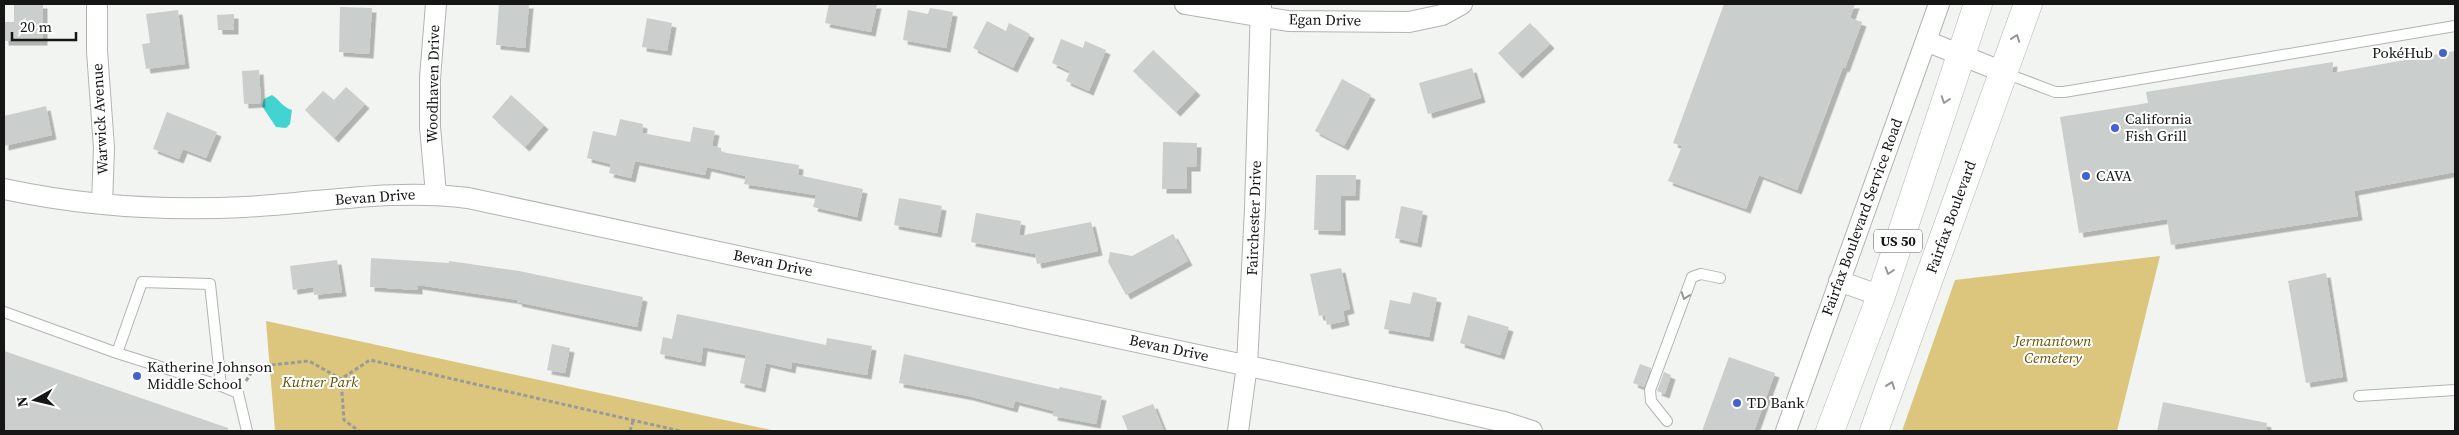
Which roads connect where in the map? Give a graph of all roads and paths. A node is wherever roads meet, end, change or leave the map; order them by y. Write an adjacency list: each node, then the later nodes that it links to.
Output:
1 (97, 4): 15 (street, Warwick Avenue)
2 (436, 4): 14 (street, Woodhaven Drive)
3 (1185, 4): 8 (street, Egan Drive)
4 (1462, 4): 8 (street, Egan Drive)
5 (1939, 4): 10 (street, Fairfax Boulevard Service Road)
6 (1978, 4): 11 (main road, US 50)
7 (2028, 4): 12 (main road, Fairfax Boulevard / US 50, one-way to 7)
8 (1261, 10): 21 (street, Fairchester Drive)
9 (2455, 26): 12 (lane)
10 (1926, 40): 11 (street); 17 (street, Fairfax Boulevard Service Road)
11 (1960, 54): 12 (street); 18 (main road, US 50, one-way to 18)
12 (2003, 72): 37 (main road, Fairfax Boulevard / US 50, one-way to 12)
13 (4, 189): 15 (street, Bevan Drive)
14 (436, 194): 15 (street, Bevan Drive); 21 (street, Bevan Drive)
15 (102, 204)
16 (1720, 278): 28 (lane, one-way to 28)
17 (1839, 281): 18 (street); 35 (street, Fairfax Boulevard Service Road)
18 (1881, 296): 36 (main road, US 50)
19 (4, 312): 20 (lane)
20 (116, 353): 23 (lane); 23 (lane)
21 (1247, 365): 33 (street, Fairchester Drive); 34 (street, Bevan Drive)
22 (341, 379): 25 (path); 27 (path); 30 (path)
23 (221, 386): 25 (lane)
24 (2455, 390): 26 (lane)
25 (238, 394): 29 (lane)
26 (2360, 396)
27 (634, 420): 31 (path); 32 (path)
28 (1667, 421)
29 (247, 431)
30 (359, 431)
31 (630, 431)
32 (680, 431)
33 (1238, 431)
34 (1532, 431)
35 (1786, 431)
36 (1830, 431)
37 (1874, 431)

